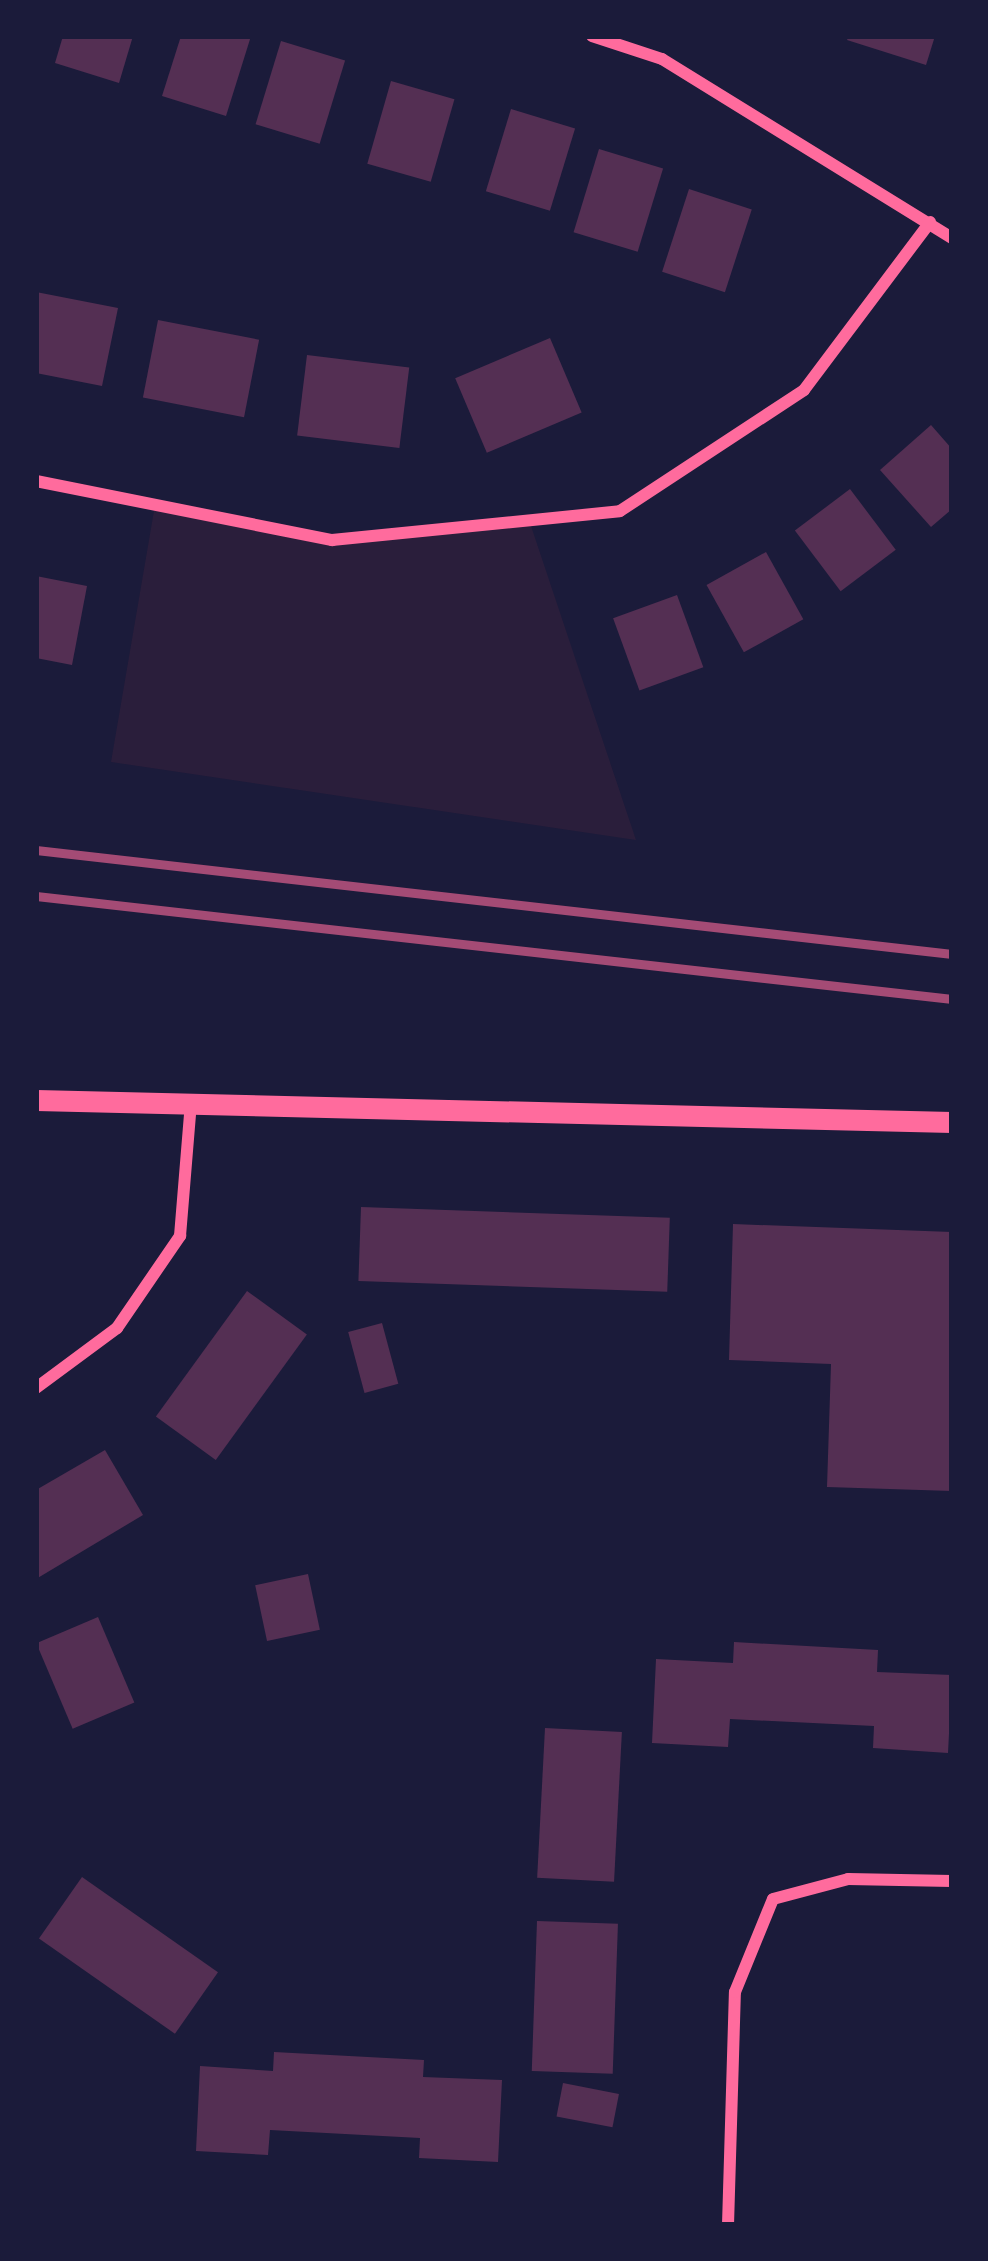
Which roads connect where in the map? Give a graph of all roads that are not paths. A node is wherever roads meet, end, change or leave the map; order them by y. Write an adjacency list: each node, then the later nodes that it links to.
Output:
1 (592, 36): 2 (street)
2 (930, 222): 3 (street); 4 (street)
3 (952, 238)
4 (36, 481)
5 (36, 1100): 6 (street)
6 (191, 1100): 7 (street); 8 (street)
7 (952, 1122)
8 (36, 1388)
9 (952, 1881): 10 (street)
10 (728, 2225)

